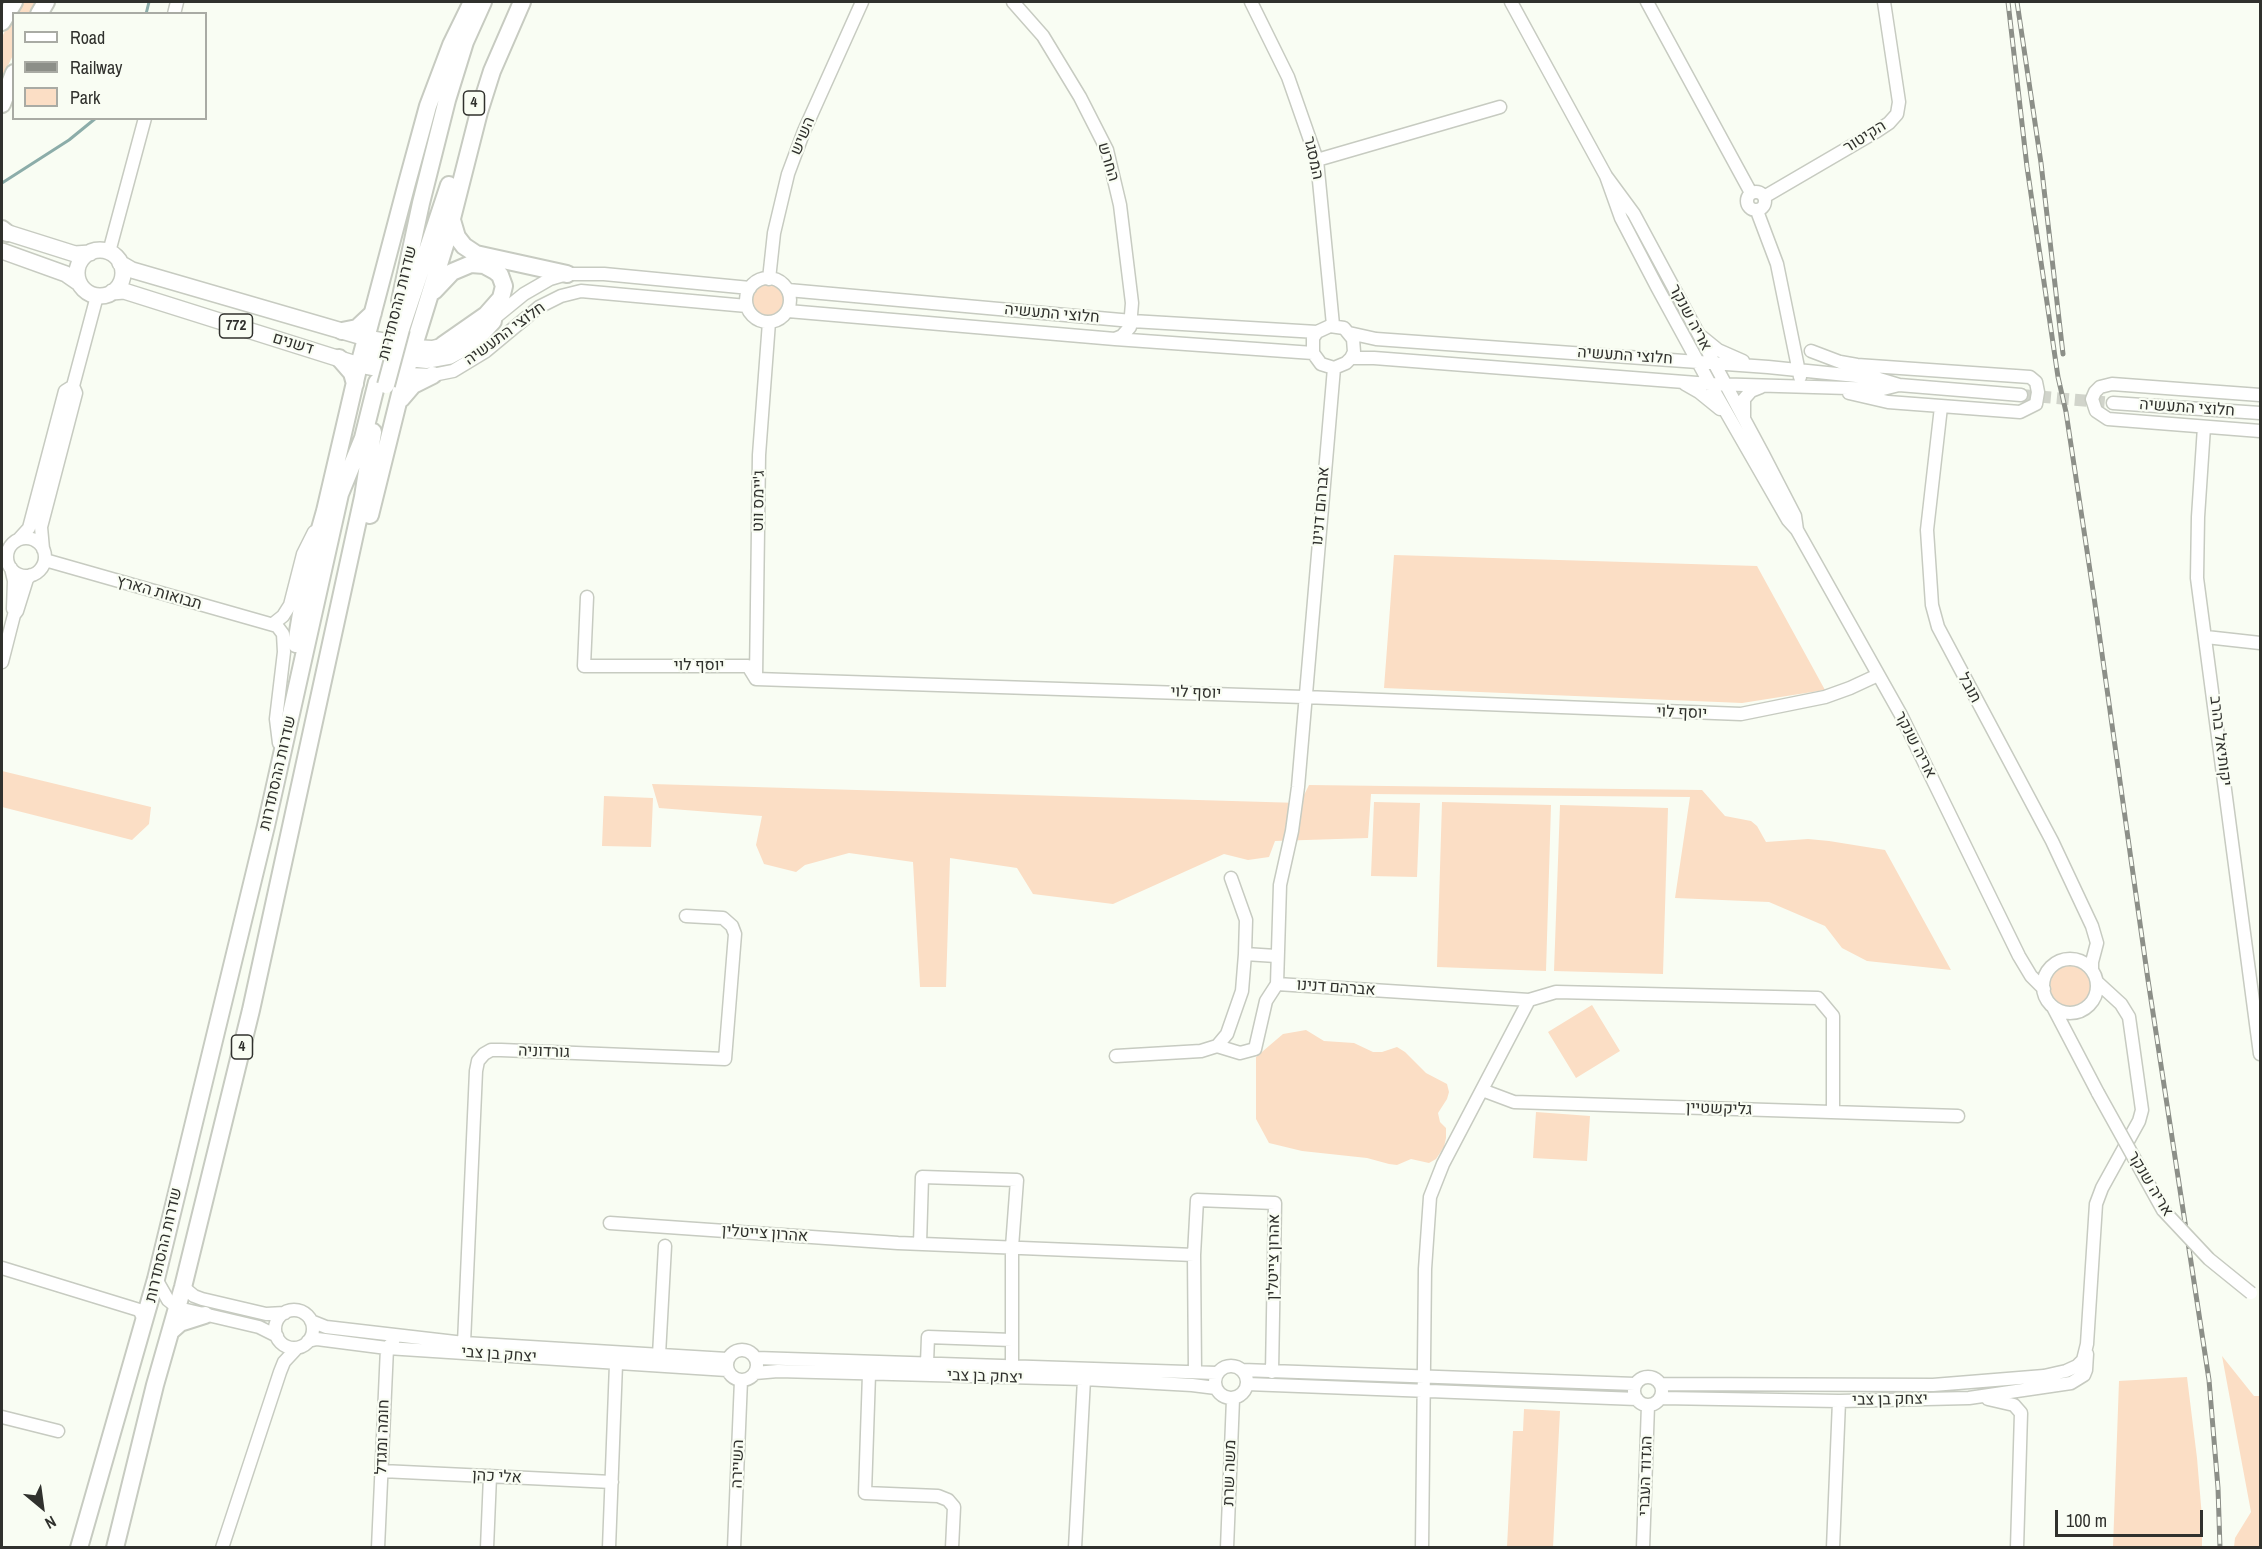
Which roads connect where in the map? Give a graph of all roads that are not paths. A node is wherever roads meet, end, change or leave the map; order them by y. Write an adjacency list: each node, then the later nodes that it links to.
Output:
1 (14, 2): 12 (highway)
2 (472, 2): 37 (highway)
3 (483, 2): 99 (highway, שדרות ההסתדרות / 4)
4 (516, 2): 22 (highway, שדרות ההסתדרות / 4)
5 (522, 2): 22 (highway)
6 (862, 2): 29 (street, השיש)
7 (1013, 2): 39 (street, החרש)
8 (1251, 2): 17 (street, המסגר)
9 (1511, 2): 18 (street, אריה שנקר)
10 (1647, 2): 19 (street)
11 (1884, 2): 20 (street, הקיטור)
12 (2, 22)
13 (12, 78): 14 (highway)
14 (2, 104)
15 (1500, 107): 17 (street)
16 (145, 120): 25 (street)
17 (1317, 160): 41 (street, המסגר)
18 (1606, 176): 46 (street, אריה שנקר); 55 (street, אריה שנקר)
19 (1751, 194): 20 (street); 21 (street)
20 (1764, 197): 21 (street)
21 (1757, 211): 42 (street)
22 (447, 214): 28 (highway); 34 (highway); 97 (highway, שדרות ההסתדרות / 4, bridge)
23 (3, 231): 26 (main road)
24 (2, 251): 30 (main road)
25 (109, 252): 26 (main road); 27 (main road)
26 (90, 253): 30 (main road)
27 (120, 263): 33 (main road); 43 (main road, דשנים / 772)
28 (567, 274): 31 (street, חלוצי התעשיה); 38 (street, חלוצי התעשיה)
29 (769, 279): 31 (street); 32 (street, חלוצי התעשיה)
30 (79, 283): 33 (main road)
31 (750, 288): 35 (street)
32 (788, 290): 36 (street); 39 (street, חלוצי התעשיה)
33 (105, 294): 52 (main road, דשנים / 772); 67 (street)
34 (428, 299): 49 (highway); 54 (highway)
35 (747, 306): 40 (street); 62 (street, חלוצי התעשיה)
36 (788, 311): 40 (street); 48 (street, חלוצי התעשיה)
37 (373, 312): 43 (highway); 47 (highway)
38 (493, 321): 49 (street, חלוצי התעשיה); 54 (highway)
39 (1132, 321): 44 (street, חלוצי התעשיה); 48 (street)
40 (768, 322): 95 (street, ג'יימס ווט)
41 (1333, 326): 44 (street, חלוצי התעשיה); 45 (street, חלוצי התעשיה)
42 (1791, 326): 50 (street); 60 (street)
43 (342, 331): 47 (main road, דשנים / 772)
44 (1317, 332): 51 (street)
45 (1349, 333): 53 (street); 55 (street, חלוצי התעשיה)
46 (1699, 335): 56 (street, אריה שנקר); 58 (street)
47 (366, 338): 54 (main road, דשנים / 772); 57 (highway)
48 (1115, 339): 51 (street, חלוצי התעשיה)
49 (443, 345): 54 (street, חלוצי התעשיה)
50 (1812, 351): 61 (street); 76 (street)
51 (1313, 353): 59 (street)
52 (339, 358): 57 (main road, דשנים / 772); 64 (highway)
53 (1351, 358): 59 (street); 63 (street, חלוצי התעשיה)
54 (410, 359): 57 (highway); 62 (street, חלוצי התעשיה); 75 (highway)
55 (1697, 361): 56 (street, חלוצי התעשיה); 65 (street, אריה שנקר)
56 (1713, 363): 58 (street, חלוצי התעשיה); 66 (street, אריה שנקר)
57 (359, 365): 64 (highway)
58 (1768, 367): 60 (street, חלוצי התעשיה)
59 (1334, 368): 96 (street, אברהם דנינו)
60 (1797, 370): 61 (street, חלוצי התעשיה); 70 (street)
61 (1846, 374): 69 (street, חלוצי התעשיה)
62 (434, 375): 75 (highway)
63 (1682, 383): 65 (street, חלוצי התעשיה); 79 (street)
64 (355, 384): 82 (highway)
65 (1710, 384): 66 (street, חלוצי התעשיה); 79 (street, אריה שנקר)
66 (1725, 385): 68 (street, חלוצי התעשיה); 78 (street, אריה שנקר)
67 (73, 386): 84 (street); 85 (street)
68 (1762, 386): 70 (street, חלוצי התעשיה); 78 (street)
69 (1899, 386): 71 (street, חלוצי התעשיה); 72 (street, חלוצי התעשיה)
70 (1810, 388): 71 (street, חלוצי התעשיה)
71 (1836, 389): 76 (street)
72 (2021, 395)
73 (2260, 395): 80 (street)
74 (2113, 403): 77 (street, חלוצי התעשיה)
75 (397, 405): 97 (highway)
76 (1941, 407): 102 (street, תובל)
77 (2260, 413)
78 (1745, 421): 83 (street, אריה שנקר)
79 (1731, 422): 83 (street, אריה שנקר)
80 (2204, 427): 81 (street); 91 (street, יקותיאל בהרב)
81 (2260, 431)
82 (325, 511): 90 (street); 98 (highway)
83 (1797, 530): 94 (street, אריה שנקר)
84 (12, 542): 85 (street); 86 (street)
85 (44, 554): 87 (street); 90 (street, תבואות הארץ)
86 (7, 563): 87 (street); 89 (street)
87 (31, 575): 89 (street)
88 (587, 597): 95 (street, יוסף לוי)
89 (14, 615): 93 (street)
90 (273, 624): 98 (street)
91 (2206, 637): 92 (street); 115 (street, יקותיאל בהרב)
92 (2260, 643)
93 (2, 662)
94 (1878, 675): 96 (street, יוסף לוי); 106 (street, אריה שנקר)
95 (756, 679): 96 (street, יוסף לוי)
96 (1304, 697): 104 (street, אברהם דנינו)
97 (318, 706): 131 (highway, שדרות ההסתדרות / 4)
98 (279, 743): 99 (highway)
99 (266, 826): 130 (highway, שדרות ההסתדרות / 4)
100 (1231, 878): 103 (street)
101 (686, 916): 143 (street, גורדוניה)
102 (2096, 948): 105 (street); 108 (street, תובל)
103 (1245, 954): 104 (street); 118 (street)
104 (1276, 956): 109 (street, אברהם דנינו)
105 (2074, 960): 107 (street); 108 (street)
106 (2024, 965): 107 (street); 110 (street, אריה שנקר)
107 (2048, 971): 110 (street)
108 (2094, 976): 112 (street); 113 (street, יצחק בן צבי)
109 (1277, 984): 111 (street, אברהם דנינו); 118 (street)
110 (2044, 989): 114 (street)
111 (1529, 1000): 121 (street); 122 (street, אברהם דנינו)
112 (2092, 1002): 113 (street); 116 (street)
113 (2121, 1004): 144 (street, יצחק בן צבי)
114 (2052, 1006): 116 (street); 117 (street, אריה שנקר)
115 (2258, 1010): 119 (street, יקותיאל בהרב)
116 (2082, 1011): 117 (street)
117 (2072, 1043): 132 (street, אריה שנקר, bridge)
118 (1217, 1046): 120 (street)
119 (2260, 1054)
120 (1116, 1056)
121 (1482, 1090): 122 (street, גליקשטיין); 160 (street)
122 (1833, 1112): 123 (street, גליקשטיין)
123 (1958, 1116)
124 (610, 1223): 125 (street, אהרון צייטלין)
125 (920, 1244): 127 (street, אהרון צייטלין); 127 (street)
126 (665, 1246): 148 (street)
127 (1012, 1247): 128 (street, אהרון צייטלין); 141 (street)
128 (1194, 1255): 155 (street, אהרון צייטלין); 156 (street, אהרון צייטלין)
129 (2, 1268): 136 (street)
130 (156, 1280): 133 (street); 136 (highway, שדרות ההסתדרות / 4)
131 (183, 1287): 133 (highway, שדרות ההסתדרות / 4); 134 (street, יצחק בן צבי)
132 (2256, 1296)
133 (178, 1308): 135 (street); 138 (highway, שדרות ההסתדרות / 4)
134 (285, 1313): 137 (street, יצחק בן צבי); 139 (street)
135 (206, 1316): 138 (highway); 139 (street)
136 (145, 1321): 180 (highway, שדרות ההסתדרות / 4)
137 (311, 1321): 140 (street, יצחק בן צבי); 142 (street)
138 (171, 1331): 181 (highway, שדרות ההסתדרות / 4)
139 (277, 1336): 145 (street)
140 (405, 1337): 143 (street, יצחק בן צבי); 146 (street)
141 (1012, 1340): 150 (street); 153 (street)
142 (308, 1341): 145 (street); 146 (street, יצחק בן צבי)
143 (464, 1343): 147 (street); 148 (street, יצחק בן צבי)
144 (2086, 1344): 165 (street, יצחק בן צבי); 169 (street, יצחק בן צבי)
145 (297, 1348): 179 (street)
146 (387, 1348): 147 (street, יצחק בן צבי); 176 (street, חומה ומגדל)
147 (473, 1353): 151 (street, יצחק בן צבי)
148 (658, 1355): 152 (street, יצחק בן צבי)
149 (756, 1358): 150 (street, יצחק בן צבי); 152 (street); 157 (street)
150 (927, 1363): 153 (street, יצחק בן צבי)
151 (616, 1364): 152 (street, יצחק בן צבי); 178 (street)
152 (727, 1365): 162 (street)
153 (1012, 1366): 155 (street, יצחק בן צבי)
154 (1242, 1370): 156 (street); 158 (street); 163 (street)
155 (1195, 1372): 158 (street, יצחק בן צבי)
156 (1272, 1372): 160 (street)
157 (754, 1373): 159 (street, יצחק בן צבי); 162 (street)
158 (1217, 1373): 166 (street)
159 (869, 1374): 161 (street, יצחק בן צבי); 186 (street)
160 (1425, 1377): 164 (street); 167 (street)
161 (1084, 1379): 166 (street, יצחק בן צבי); 187 (street)
162 (741, 1380): 185 (street, השיירה)
163 (1246, 1384): 167 (street); 170 (street)
164 (1635, 1384): 165 (street); 171 (street)
165 (1661, 1384): 168 (street)
166 (1216, 1388): 170 (street)
167 (1425, 1391): 171 (street); 189 (street)
168 (1661, 1398): 172 (street, יצחק בן צבי); 173 (street)
169 (1969, 1398): 172 (street, יצחק בן צבי); 192 (street)
170 (1233, 1399): 188 (street, משה שרת)
171 (1637, 1399): 173 (street)
172 (1839, 1401): 191 (street)
173 (1648, 1405): 190 (street, הגדוד העברי)
174 (2, 1417): 175 (street)
175 (58, 1431)
176 (382, 1472): 177 (street, אלי כהן); 182 (street, חומה ומגדל)
177 (490, 1476): 178 (street, אלי כהן); 183 (street)
178 (612, 1482): 184 (street)
179 (223, 1547)
180 (79, 1548)
181 (115, 1548)
182 (378, 1548)
183 (487, 1548)
184 (609, 1548)
185 (735, 1548)
186 (952, 1548)
187 (1075, 1548)
188 (1227, 1548)
189 (1422, 1548)
190 (1643, 1548)
191 (1833, 1548)
192 (2017, 1548)

